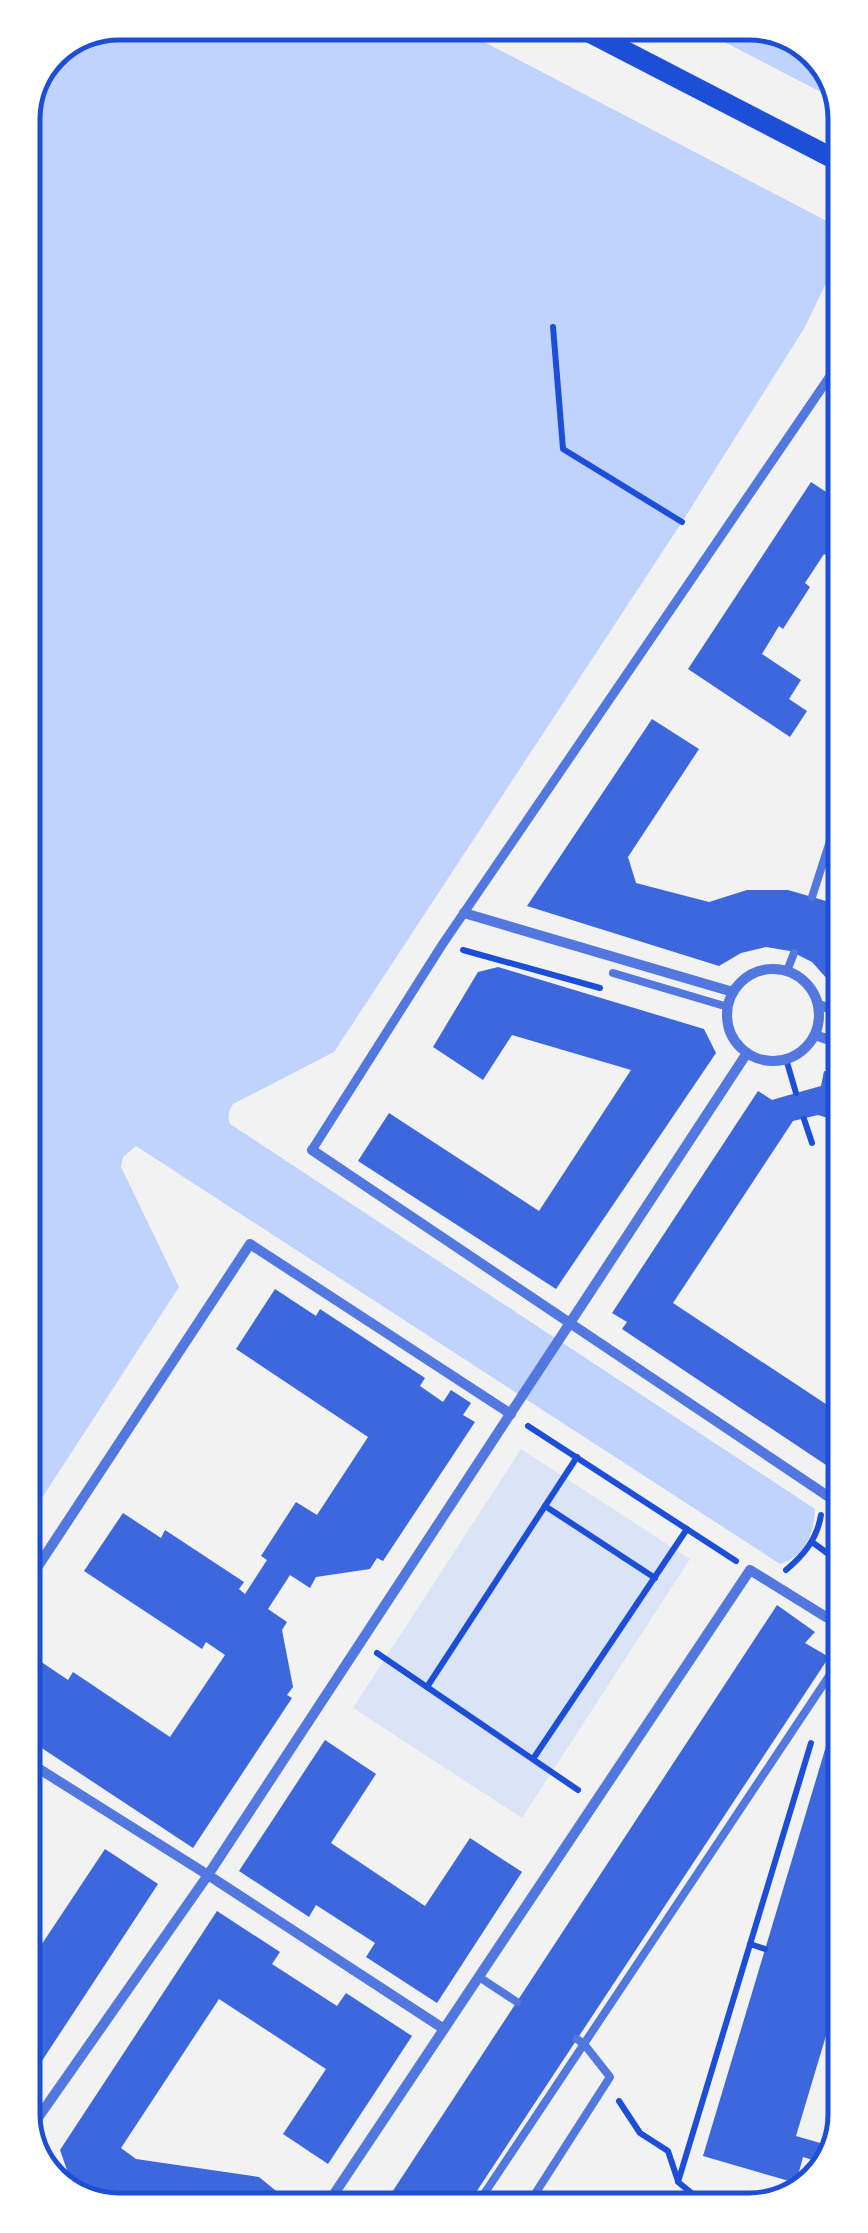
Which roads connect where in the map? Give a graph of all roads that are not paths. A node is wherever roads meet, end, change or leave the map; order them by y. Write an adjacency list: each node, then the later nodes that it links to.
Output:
1 (605, 40): 2 (main road)
2 (828, 156)
3 (828, 378): 6 (street)
4 (828, 847): 5 (lane)
5 (812, 897)
6 (464, 914): 10 (street); 17 (street)
7 (794, 952): 8 (lane)
8 (787, 971): 10 (street); 11 (street)
9 (613, 973): 12 (lane)
10 (733, 992): 12 (street)
11 (818, 1005): 13 (street); 14 (street)
12 (728, 1007): 16 (street)
13 (828, 1008)
14 (814, 1035): 15 (street); 16 (street)
15 (828, 1040)
16 (747, 1053): 18 (street)
17 (312, 1150): 18 (street)
18 (568, 1327): 19 (street); 20 (street)
19 (510, 1414): 21 (street); 25 (street)
20 (828, 1497)
21 (40, 1563)
22 (828, 1617): 26 (street)
23 (828, 1677): 29 (lane)
24 (40, 1770): 25 (street)
25 (208, 1876): 28 (street); 30 (street)
26 (478, 1977): 27 (lane); 28 (street)
27 (518, 2002)
28 (444, 2030): 31 (street)
29 (580, 2042): 32 (lane); 33 (lane)
30 (40, 2115)
31 (335, 2193)
32 (484, 2193)
33 (537, 2193)

